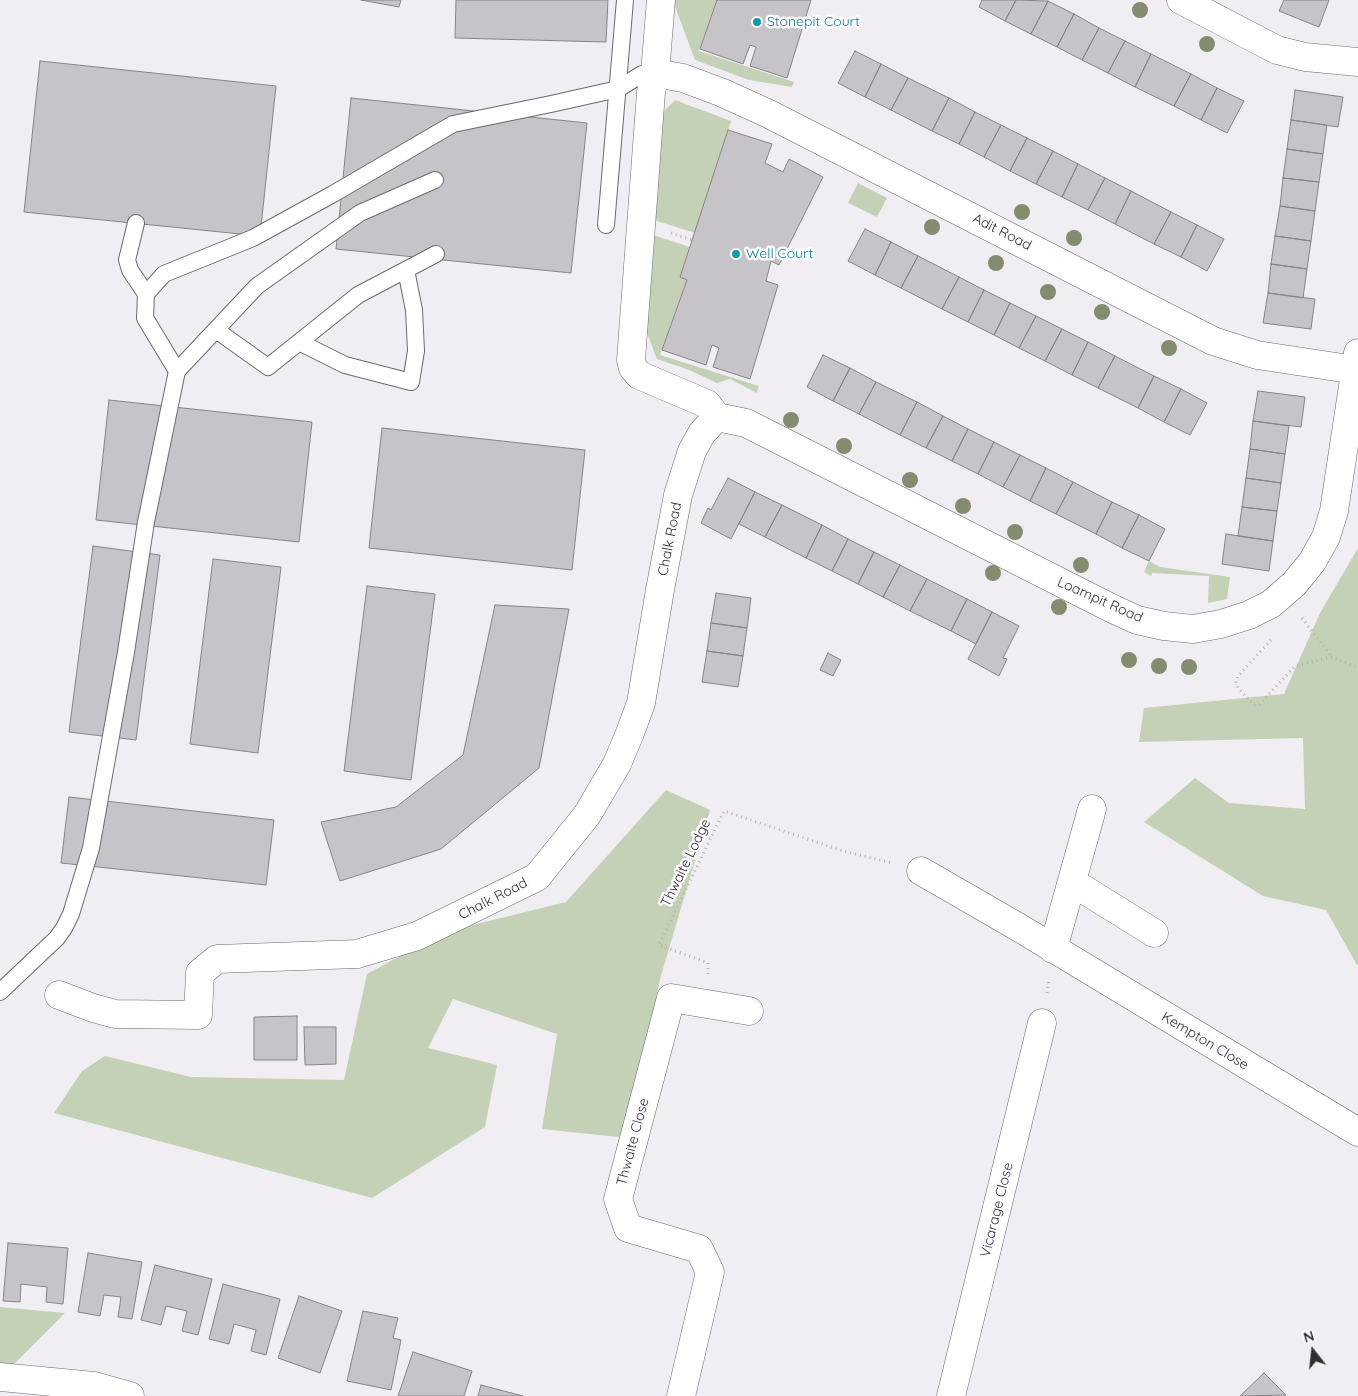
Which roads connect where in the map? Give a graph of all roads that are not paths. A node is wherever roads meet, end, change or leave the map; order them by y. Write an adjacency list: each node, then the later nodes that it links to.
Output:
1 (625, 0): 6 (lane)
2 (661, 0): 5 (street)
3 (1181, 0): 4 (street)
4 (1358, 62)
5 (655, 73): 6 (lane); 15 (street, Adit Road); 17 (street)
6 (618, 88): 9 (lane); 12 (lane)
7 (435, 180): 13 (lane)
8 (136, 223): 12 (lane)
9 (606, 225)
10 (436, 254): 11 (lane)
11 (406, 270): 14 (lane); 14 (lane)
12 (146, 294): 16 (lane)
13 (216, 330): 14 (lane); 16 (lane)
14 (299, 342)
15 (1357, 362): 17 (street, Loampit Road)
16 (177, 371): 23 (lane)
17 (717, 417): 24 (street, Chalk Road)
18 (1092, 809): 20 (street)
19 (921, 871): 22 (street, Kempton Close)
20 (1072, 882): 21 (street); 22 (street)
21 (1154, 933)
22 (1053, 949): 27 (street, Kempton Close)
23 (0, 992)
24 (59, 995)
25 (749, 1011): 30 (street, Thwaite Close)
26 (1042, 1023): 31 (street, Vicarage Close)
27 (1358, 1132)
28 (0, 1377): 29 (street)
29 (130, 1396)
30 (681, 1396)
31 (951, 1396)

